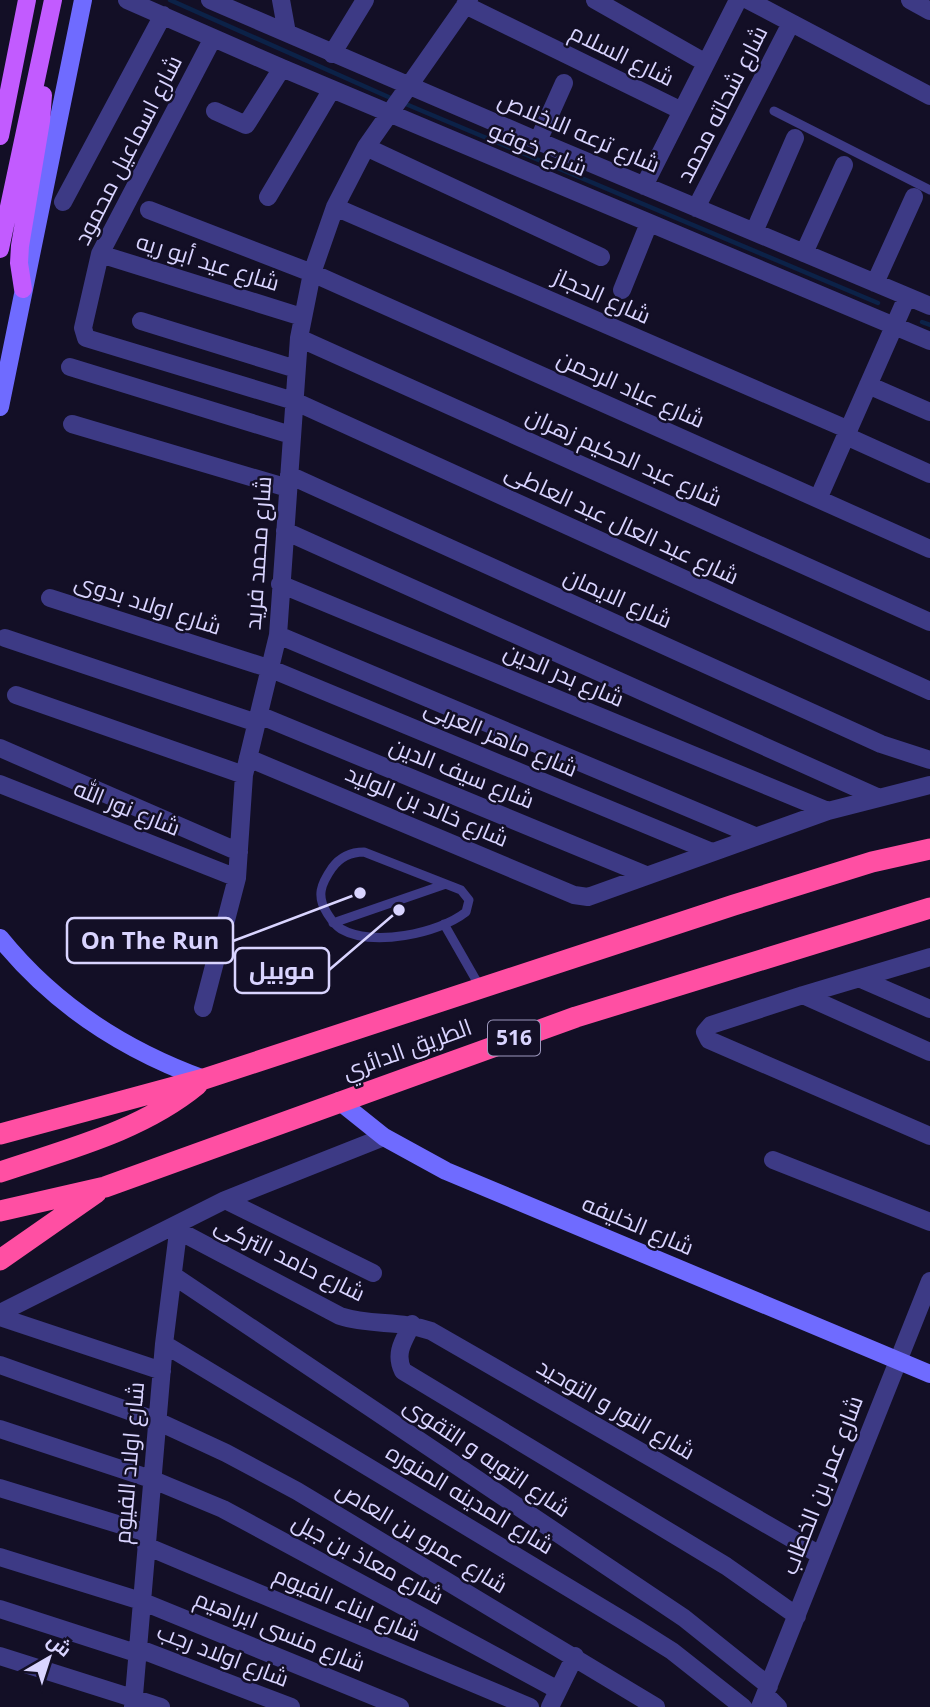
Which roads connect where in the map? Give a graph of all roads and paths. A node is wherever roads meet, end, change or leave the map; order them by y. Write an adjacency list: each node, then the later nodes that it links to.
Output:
1 (27, 0): 19 (main road)
2 (53, 0): 21 (main road)
3 (83, 0): 52 (street)
4 (127, 0): 14 (street, شارع خوفو)
5 (210, 0): 16 (street, شارع ترعه الاخلاص)
6 (281, 0): 16 (street)
7 (365, 0): 18 (street)
8 (594, 0): 20 (street)
9 (738, 0): 20 (street)
10 (748, 0): 15 (street)
11 (910, 0): 13 (street)
12 (467, 3): 25 (street, شارع محمد فريد); 29 (street, شارع السلام)
13 (930, 11)
14 (163, 15): 17 (street, شارع خوفو); 40 (street)
15 (791, 23): 27 (street); 42 (street, شارع شحاته محمد)
16 (287, 33): 18 (street, شارع ترعه الاخلاص)
17 (213, 38): 22 (street, شارع خوفو); 48 (street, شارع اسماعيل محمود)
18 (332, 54): 25 (street, شارع ترعه الاخلاص)
19 (17, 56): 23 (main road); 32 (main road)
20 (706, 64): 29 (street)
21 (39, 67): 46 (main road); 52 (main road)
22 (282, 68): 26 (street, شارع خوفو); 28 (street)
23 (0, 78)
24 (564, 83): 34 (street)
25 (409, 86): 31 (street, شارع محمد فريد); 34 (street, شارع ترعه الاخلاص)
26 (332, 89): 31 (street, شارع خوفو); 39 (street)
27 (930, 96)
28 (215, 111)
29 (681, 111): 37 (street)
30 (774, 111): 38 (lane)
31 (390, 113): 35 (street, شارع محمد فريد); 44 (street, شارع خوفو)
32 (0, 136)
33 (795, 138): 45 (street)
34 (538, 141): 37 (street, شارع ترعه الاخلاص)
35 (366, 147): 41 (street, شارع محمد فريد); 49 (street)
36 (844, 165): 47 (street)
37 (643, 186): 42 (street, شارع ترعه الاخلاص)
38 (922, 194): 51 (street)
39 (268, 197)
40 (63, 202)
41 (335, 206): 50 (street, شارع محمد فريد); 69 (street, شارع الحجاز)
42 (696, 208): 45 (street, شارع ترعه الاخلاص)
43 (149, 210): 50 (street, شارع عباد الرحمن)
44 (649, 223): 53 (street); 58 (street, شارع خوفو)
45 (754, 232): 47 (street, شارع ترعه الاخلاص)
46 (0, 249)
47 (804, 253): 51 (street, شارع ترعه الاخلاص)
48 (100, 254): 56 (street, شارع عيد أبو ريه); 59 (street, شارع اسماعيل محمود)
49 (601, 257)
50 (312, 273): 56 (street, شارع محمد فريد); 73 (street, شارع عباد الرحمن)
51 (875, 283): 54 (street, شارع ترعه الاخلاص)
52 (23, 289): 66 (street)
53 (622, 290)
54 (907, 297): 55 (street, شارع ترعه الاخلاص); 58 (street)
55 (928, 300)
56 (302, 317): 60 (street, شارع محمد فريد)
57 (141, 321): 63 (street)
58 (894, 327): 61 (street, شارع خوفو); 64 (street)
59 (83, 328): 65 (street, شارع عبد العال عبد العاطى)
60 (299, 338): 63 (street, شارع محمد فريد); 78 (street, شارع عبد الحكيم زهران)
61 (930, 341)
62 (70, 367): 70 (street)
63 (296, 369): 65 (street, شارع محمد فريد)
64 (869, 385): 67 (street); 69 (street)
65 (294, 401): 70 (street, شارع محمد فريد); 82 (street, شارع عبد العال عبد العاطى)
66 (0, 407)
67 (930, 412)
68 (72, 424): 72 (street, شارع الايمان)
69 (847, 433): 71 (street, شارع الحجاز); 73 (street)
70 (291, 435): 72 (street, شارع محمد فريد)
71 (930, 474)
72 (288, 482): 74 (street, شارع محمد فريد); 86 (street, شارع الايمان)
73 (818, 499): 75 (street, شارع عباد الرحمن)
74 (285, 531): 76 (street, شارع محمد فريد); 90 (street)
75 (930, 549)
76 (280, 584): 79 (street, شارع محمد فريد); 91 (street, شارع بدر الدين)
77 (50, 598): 81 (street, شارع اولاد بدوى)
78 (930, 622)
79 (278, 635): 81 (street, شارع محمد فريد); 92 (street)
80 (5, 638): 84 (street, شارع سيف الدين)
81 (271, 669): 84 (street, شارع محمد فريد); 95 (street, شارع ماهر العربى)
82 (930, 691)
83 (16, 695): 87 (street, شارع خالد بن الوليد)
84 (258, 719): 87 (street, شارع محمد فريد); 96 (street, شارع سيف الدين)
85 (0, 748): 94 (street)
86 (930, 760)
87 (246, 766): 94 (street, شارع محمد فريد); 96 (street, شارع خالد بن الوليد)
88 (0, 784): 97 (street, شارع نور الله)
89 (930, 785): 90 (street)
90 (877, 797): 91 (street)
91 (828, 811): 92 (street)
92 (755, 836): 95 (street)
93 (930, 849): 105 (highway, الطريق الدائري / 516)
94 (239, 852): 97 (street, شارع محمد فريد)
95 (712, 852): 96 (street)
96 (646, 876)
97 (237, 878): 107 (street, شارع محمد فريد)
98 (446, 884): 100 (lane); 100 (lane); 101 (lane)
99 (930, 908): 111 (highway, الطريق الدائري / 516)
100 (333, 923): 101 (lane)
101 (443, 924): 105 (lane)
102 (0, 938): 110 (street)
103 (930, 957): 104 (street)
104 (861, 979): 106 (street); 108 (street)
105 (480, 988): 110 (highway, الطريق الدائري / 516)
106 (803, 995): 109 (street); 113 (street)
107 (203, 1009)
108 (930, 1009)
109 (930, 1052)
110 (204, 1079): 112 (highway, الطريق الدائري / 516); 116 (highway, الطريق الدائري / 516)
111 (339, 1101): 114 (street, شارع الخليفه); 117 (highway, الطريق الدائري / 516)
112 (0, 1134)
113 (930, 1136)
114 (384, 1137): 118 (street); 130 (street, شارع الخليفه)
115 (773, 1160): 120 (street)
116 (0, 1172)
117 (105, 1187): 119 (highway, الطريق الدائري / 516); 122 (highway, الطريق الدائري / 516)
118 (225, 1200): 121 (street); 123 (street)
119 (0, 1211)
120 (930, 1222)
121 (179, 1227): 124 (street, شارع اولاد الفيوم); 126 (street); 127 (street, شارع حامد التركى)
122 (0, 1260)
123 (373, 1273)
124 (174, 1276): 129 (street, شارع اولاد الفيوم); 148 (street, شارع التوبه و التقوى)
125 (929, 1287): 130 (street, شارع عمر بن الخطاب)
126 (0, 1315): 132 (street)
127 (381, 1324): 128 (street, شارع النور و التوحيد)
128 (412, 1324): 139 (street, شارع النور و التوحيد); 143 (street)
129 (164, 1344): 132 (street, شارع اولاد الفيوم); 157 (street, شارع المدينه المنوره)
130 (897, 1360): 133 (street, شارع الخليفه); 139 (street, شارع عمر بن الخطاب)
131 (0, 1365): 134 (street, شارع عمرو بن العاص)
132 (162, 1371): 134 (street, شارع اولاد الفيوم)
133 (930, 1374)
134 (157, 1421): 136 (street, شارع اولاد الفيوم); 146 (street, شارع عمرو بن العاص)
135 (0, 1429): 136 (street, شارع معاذ بن جبل)
136 (151, 1479): 138 (street, شارع اولاد الفيوم); 147 (street, شارع معاذ بن جبل)
137 (0, 1488): 138 (street, شارع ابناء الفيوم)
138 (146, 1539): 141 (street, شارع اولاد الفيوم); 154 (street, شارع ابناء الفيوم)
139 (820, 1555): 143 (street, شارع عمر بن الخطاب)
140 (0, 1558): 141 (street, شارع منسى ابراهيم)
141 (141, 1601): 144 (street, شارع اولاد الفيوم); 153 (street, شارع منسى ابراهيم)
142 (0, 1609): 144 (street, شارع اولاد رجب)
143 (797, 1616): 148 (street, شارع عمر بن الخطاب)
144 (136, 1650): 149 (street, شارع اولاد الفيوم); 152 (street, شارع اولاد رجب)
145 (0, 1656): 149 (street)
146 (575, 1657): 147 (street); 150 (street, شارع عمرو بن العاص)
147 (558, 1690): 155 (street)
148 (768, 1699)
149 (133, 1702): 151 (street)
150 (637, 1702): 156 (street, شارع عمرو بن العاص)
151 (161, 1707)
152 (291, 1707)
153 (400, 1707)
154 (530, 1707)
155 (550, 1707)
156 (656, 1707)
157 (743, 1707)

